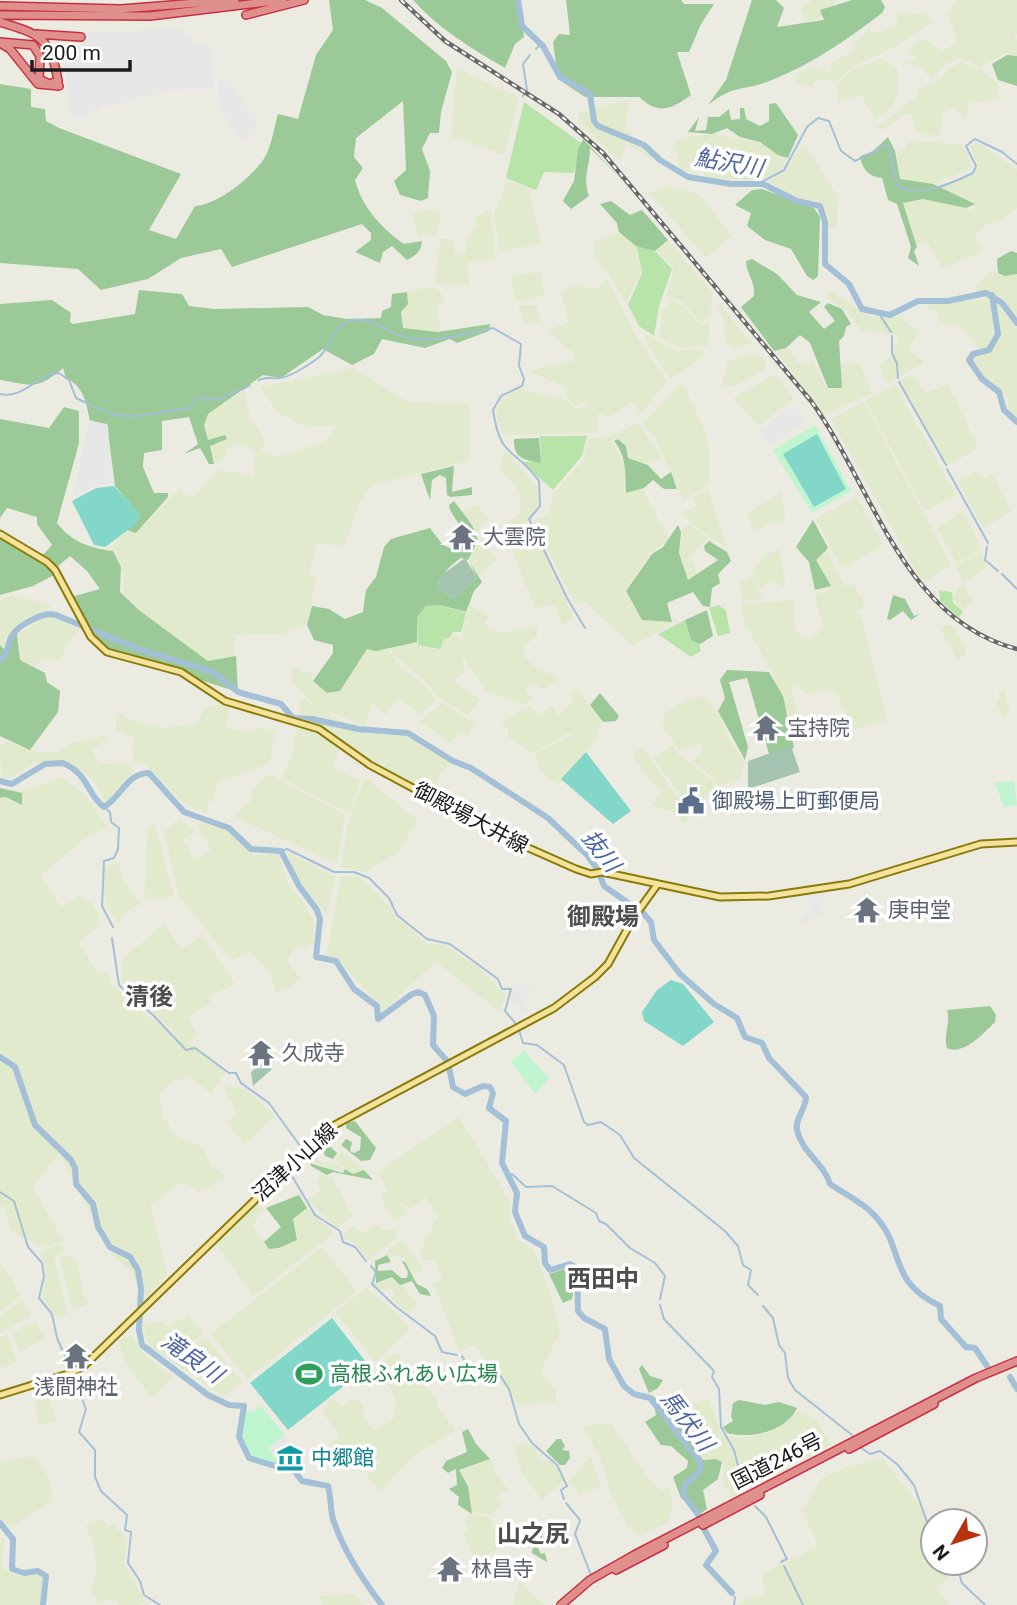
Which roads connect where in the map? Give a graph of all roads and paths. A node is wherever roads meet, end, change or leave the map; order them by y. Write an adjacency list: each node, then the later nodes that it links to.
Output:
1 (236, 0): 4 (highway)
2 (283, 0): 5 (highway)
3 (304, 0): 6 (highway)
4 (0, 6)
5 (0, 15)
6 (246, 15)
7 (0, 22): 8 (highway)
8 (31, 32): 9 (highway); 10 (highway)
9 (81, 37)
10 (0, 43): 11 (highway)
11 (59, 86)
12 (0, 534): 14 (main road, 御殿場大井線)
13 (1017, 842): 14 (main road, 御殿場大井線)
14 (657, 885): 16 (main road, 沼津小山線)
15 (1017, 1363): 17 (highway, 国道246号); 18 (highway, 国道246号)
16 (0, 1395)
17 (561, 1605)
18 (568, 1605)

